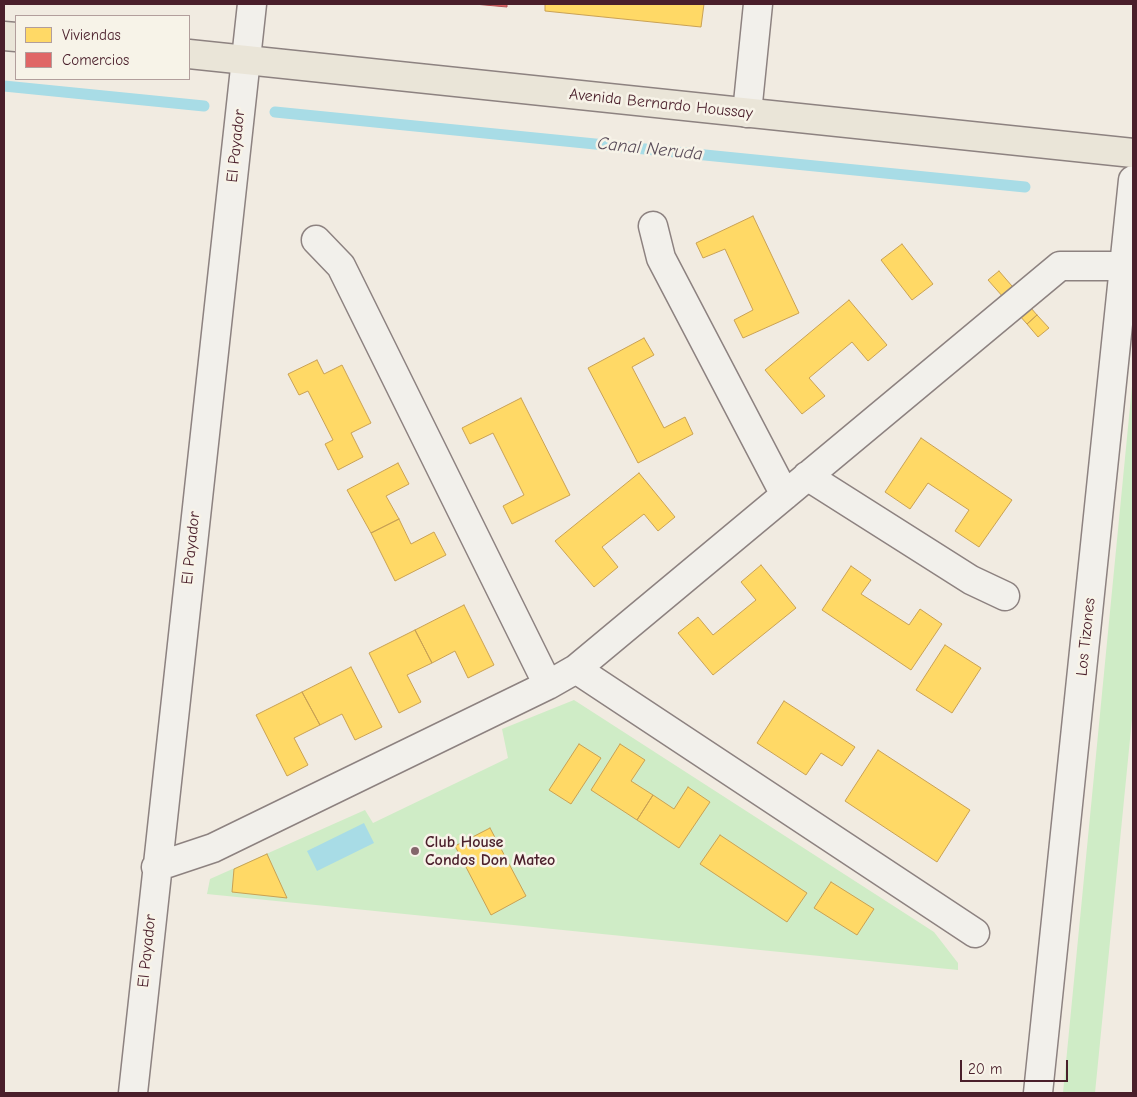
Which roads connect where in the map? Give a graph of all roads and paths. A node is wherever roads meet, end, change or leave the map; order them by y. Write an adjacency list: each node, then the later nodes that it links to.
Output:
1 (252, 4): 4 (street, El Payador)
2 (758, 4): 5 (street)
3 (190, 54): 4 (main road, Avenida Bernardo Houssay)
4 (246, 59): 5 (main road, Avenida Bernardo Houssay); 16 (street, El Payador)
5 (747, 113): 6 (main road, Avenida Bernardo Houssay)
6 (1133, 153)
7 (1133, 180): 10 (street, Los Tizones)
8 (652, 226): 12 (street)
9 (316, 240): 15 (street)
10 (1125, 266): 11 (street); 19 (street, Los Tizones)
11 (807, 476): 12 (street); 13 (street)
12 (785, 495): 14 (street)
13 (1005, 596)
14 (576, 669): 15 (street); 17 (street)
15 (548, 685): 16 (street)
16 (156, 867): 18 (street, El Payador)
17 (976, 933)
18 (133, 1093)
19 (1038, 1093)

